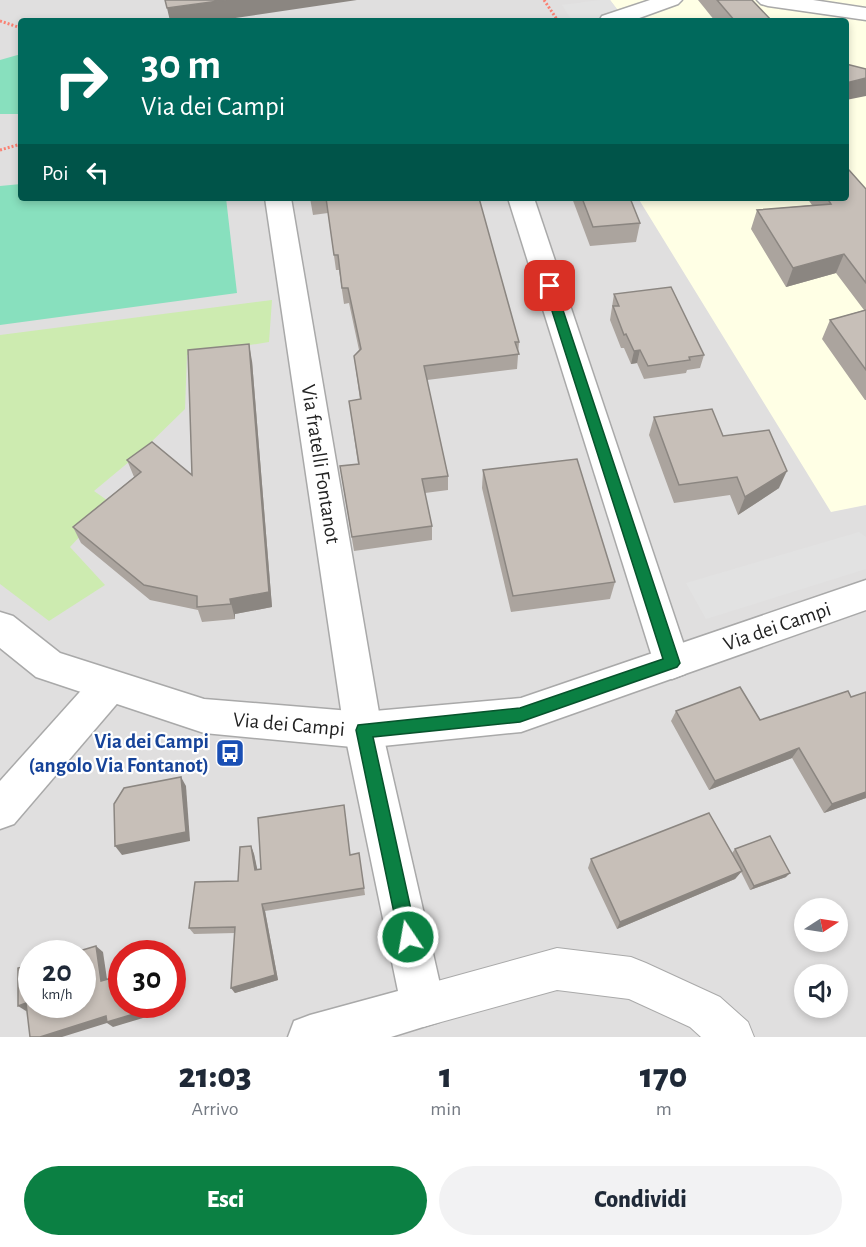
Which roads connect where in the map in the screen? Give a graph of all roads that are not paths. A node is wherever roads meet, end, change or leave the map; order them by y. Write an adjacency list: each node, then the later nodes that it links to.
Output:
1 (670, 0): 4 (street)
2 (768, 0): 3 (street)
3 (866, 14)
4 (619, 18)
5 (278, 201): 11 (street, Via fratelli Fontanot)
6 (522, 201): 9 (street)
7 (866, 595): 9 (street, Via dei Campi)
8 (0, 627): 10 (street, Via dei Campi)
9 (672, 663): 11 (street, Via dei Campi)
10 (108, 687): 11 (street, Via dei Campi); 12 (street)
11 (363, 730): 13 (street, Via fratelli Fontanot)
12 (0, 810)
13 (423, 1005): 14 (street); 15 (street)
14 (310, 1037)
15 (733, 1037)

